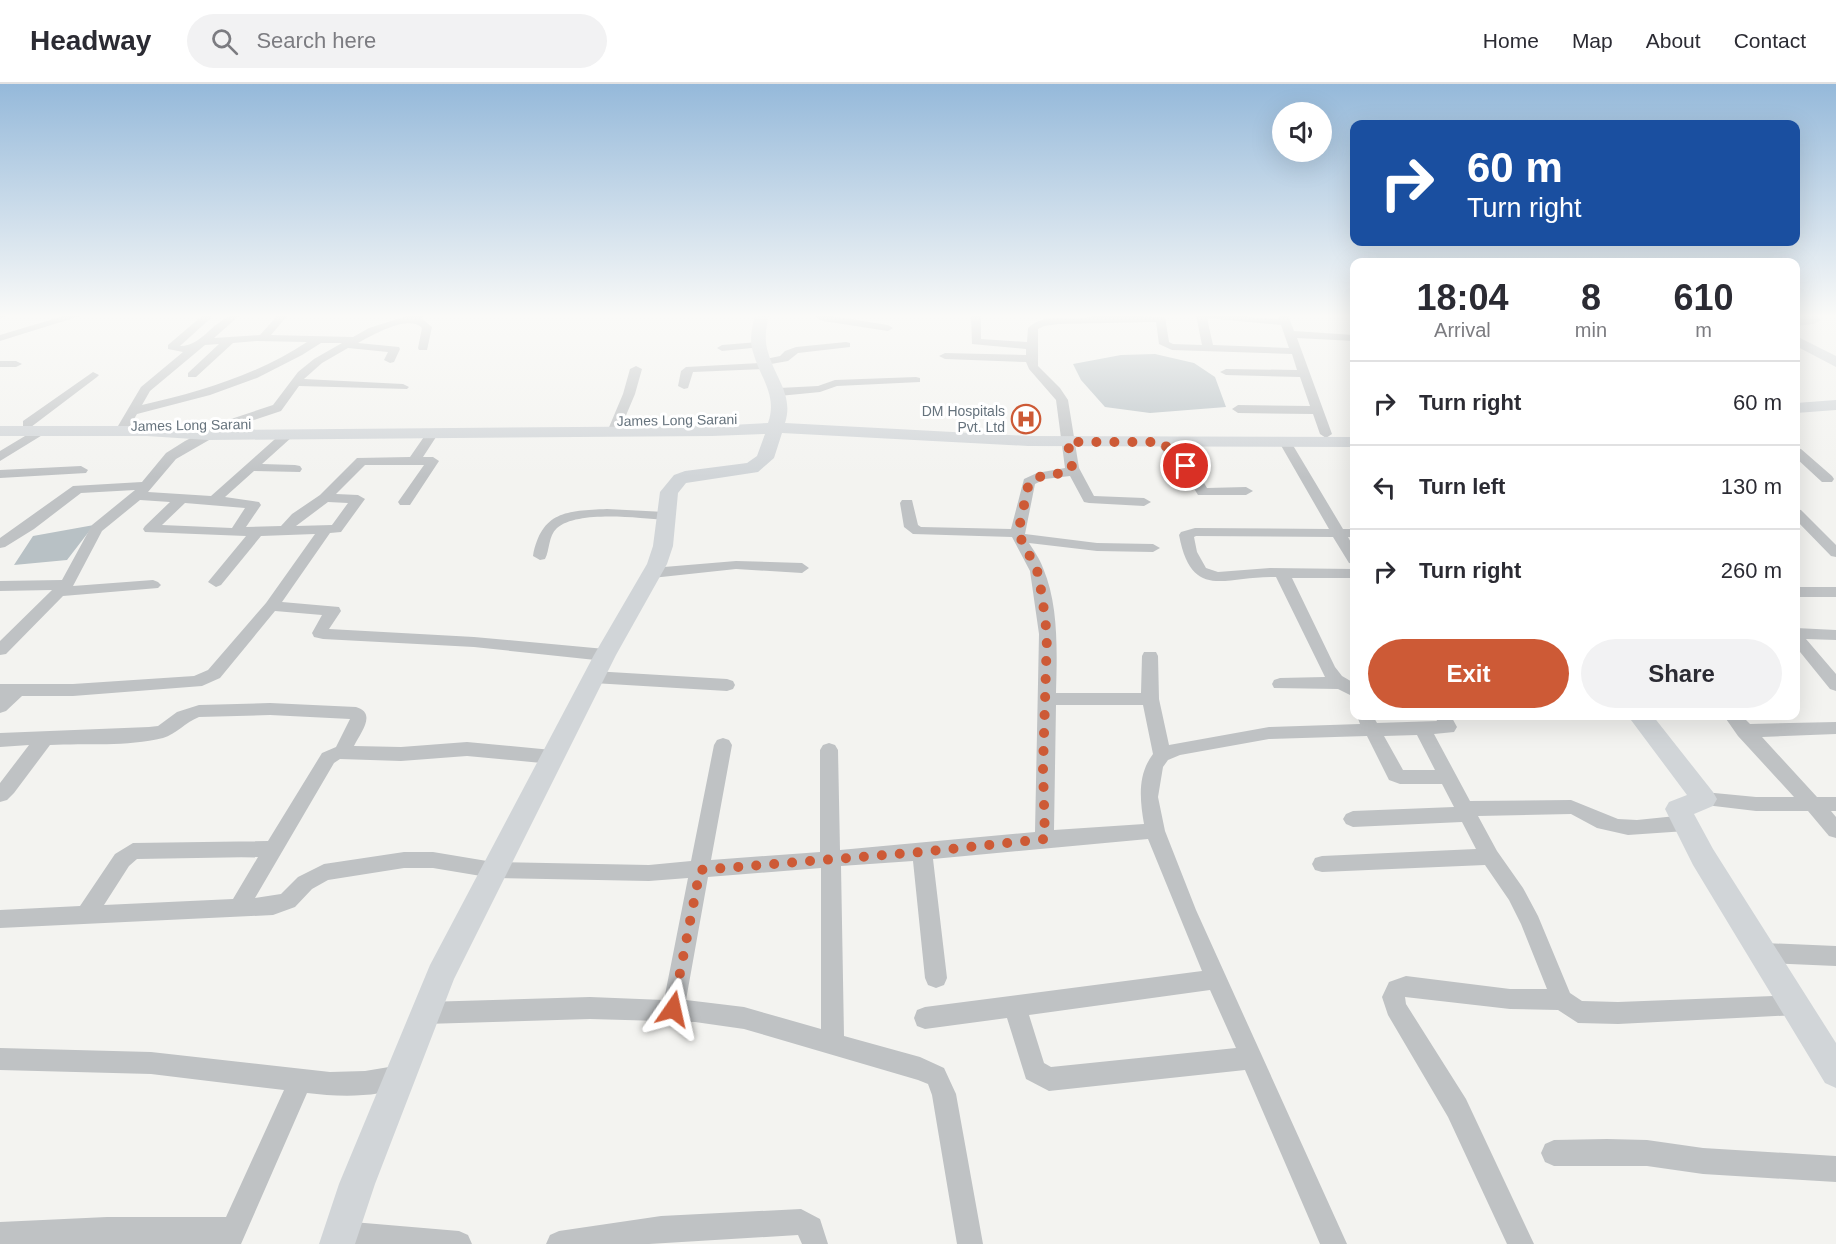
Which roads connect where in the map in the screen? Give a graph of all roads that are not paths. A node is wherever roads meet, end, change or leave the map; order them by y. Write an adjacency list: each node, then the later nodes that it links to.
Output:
1 (169, 369): 25 (street)
2 (198, 369): 13 (street)
3 (269, 369): 25 (street)
4 (308, 369): 15 (street)
5 (636, 369): 30 (street)
6 (690, 369): 16 (street)
7 (768, 369): 18 (main road)
8 (1036, 369): 36 (street)
9 (1302, 369): 11 (street)
10 (1226, 372): 11 (street)
11 (1304, 374): 22 (street)
12 (93, 375): 29 (street)
13 (192, 375)
14 (916, 380): 18 (street)
15 (296, 382): 17 (street); 28 (street)
16 (684, 386)
17 (403, 387)
18 (779, 392): 27 (main road)
19 (1836, 405): 20 (main road)
20 (1800, 408)
21 (1238, 409): 22 (street)
22 (1317, 410): 37 (street)
23 (1836, 414): 24 (main road)
24 (1800, 416)
25 (128, 419): 28 (main road, James Long Sarani); 29 (main road, James Long Sarani)
26 (0, 424): 29 (main road, James Long Sarani)
27 (777, 424): 30 (main road); 36 (main road); 58 (main road)
28 (226, 425): 30 (main road, James Long Sarani); 35 (street)
29 (34, 427): 31 (main road); 35 (main road); 42 (street)
30 (615, 427): 33 (main road)
31 (0, 430)
32 (288, 434): 33 (main road); 35 (main road); 44 (street)
33 (432, 434): 43 (street)
34 (1350, 434): 37 (main road)
35 (208, 435): 50 (street)
36 (1066, 437): 37 (main road); 40 (main road); 45 (street)
37 (1328, 438): 38 (main road); 39 (main road)
38 (1285, 441): 40 (main road); 64 (street)
39 (1350, 441)
40 (1163, 442): 51 (street)
41 (1800, 455): 49 (street)
42 (0, 457)
43 (414, 461): 53 (street); 56 (street)
44 (251, 467): 47 (street); 54 (street)
45 (1072, 468): 55 (street); 66 (street)
46 (81, 470): 48 (street)
47 (295, 470)
48 (0, 474)
49 (1827, 479)
50 (142, 491): 52 (street); 67 (street); 79 (street)
51 (1246, 491)
52 (182, 498): 54 (street); 63 (street)
53 (325, 498): 60 (street); 61 (street)
54 (214, 500): 63 (street)
55 (1144, 501)
56 (405, 502)
57 (908, 502): 66 (street)
58 (665, 516): 71 (street); 73 (main road)
59 (1800, 517): 70 (street)
60 (326, 529): 61 (street); 82 (street)
61 (285, 530): 62 (street)
62 (257, 531): 63 (street); 76 (street)
63 (236, 532)
64 (1338, 532): 65 (street); 69 (street); 75 (street)
65 (1350, 533)
66 (1019, 536): 68 (street); 96 (street)
67 (0, 544)
68 (1153, 548)
69 (1350, 553)
70 (1836, 553)
71 (540, 556)
72 (802, 568): 73 (street)
73 (652, 573): 87 (main road)
74 (1350, 573): 75 (street)
75 (1282, 574): 93 (street)
76 (216, 582)
77 (153, 585): 79 (street)
78 (0, 586): 79 (street)
79 (62, 589): 86 (street)
80 (1800, 592): 81 (street)
81 (1836, 592)
82 (272, 606): 87 (street); 95 (street)
83 (1800, 635): 84 (street)
84 (1836, 635)
85 (1800, 640): 92 (street)
86 (0, 650)
87 (605, 654): 89 (main road)
88 (1150, 656): 97 (street)
89 (593, 677): 91 (street); 112 (main road)
90 (1280, 684): 93 (street)
91 (727, 685)
92 (1836, 685)
93 (1348, 687)
94 (0, 690): 95 (street)
95 (18, 690): 98 (street)
96 (1046, 699): 97 (street); 123 (street)
97 (1150, 699): 111 (street)
98 (0, 707)
99 (1445, 720): 103 (street)
100 (1643, 720): 115 (main road)
101 (1735, 720): 105 (street)
102 (1368, 722): 103 (street); 111 (street); 113 (street)
103 (1422, 728): 113 (street)
104 (1836, 728): 105 (street)
105 (1744, 731): 117 (street)
106 (44, 739): 107 (street); 110 (street); 114 (street)
107 (0, 740)
108 (723, 745): 130 (street)
109 (829, 750): 127 (street)
110 (342, 752): 112 (street); 124 (street)
111 (1162, 755): 122 (street)
112 (552, 757): 129 (main road)
113 (1449, 777): 118 (street)
114 (0, 795)
115 (1704, 799): 117 (street); 120 (main road)
116 (1836, 804): 117 (street)
117 (1813, 805): 121 (street)
118 (1467, 812): 119 (street); 120 (street); 126 (street)
119 (1353, 819)
120 (1686, 823): 134 (main road)
121 (1836, 830)
122 (1155, 831): 123 (street); 137 (street)
123 (1045, 839): 125 (street)
124 (272, 849): 131 (street); 132 (street)
125 (922, 852): 127 (street); 136 (street)
126 (1490, 857): 128 (street); 138 (street)
127 (832, 859): 130 (street); 144 (street)
128 (1322, 864)
129 (494, 870): 130 (street); 131 (street); 142 (main road)
130 (700, 870): 141 (street)
131 (239, 907): 132 (street)
132 (86, 915): 133 (street)
133 (0, 919)
134 (1764, 953): 135 (street); 139 (main road)
135 (1836, 956)
136 (936, 978)
137 (1217, 979): 140 (street); 145 (street)
138 (1562, 1000): 139 (street); 160 (street)
139 (1796, 1005): 147 (main road)
140 (1015, 1006): 143 (street); 145 (street)
141 (673, 1009): 142 (street); 144 (street)
142 (425, 1013): 148 (main road)
143 (925, 1018)
144 (833, 1045): 158 (street)
145 (1253, 1058): 159 (street)
146 (0, 1059): 149 (street)
147 (1834, 1067)
148 (401, 1077): 149 (street); 154 (main road)
149 (300, 1082): 153 (street)
150 (1554, 1153): 151 (street)
151 (1836, 1169)
152 (0, 1235): 153 (street)
153 (230, 1237)
154 (339, 1239): 155 (street)
155 (459, 1244)
156 (559, 1244): 157 (street)
157 (815, 1244)
158 (970, 1244)
159 (1334, 1244)
160 (1521, 1244)

